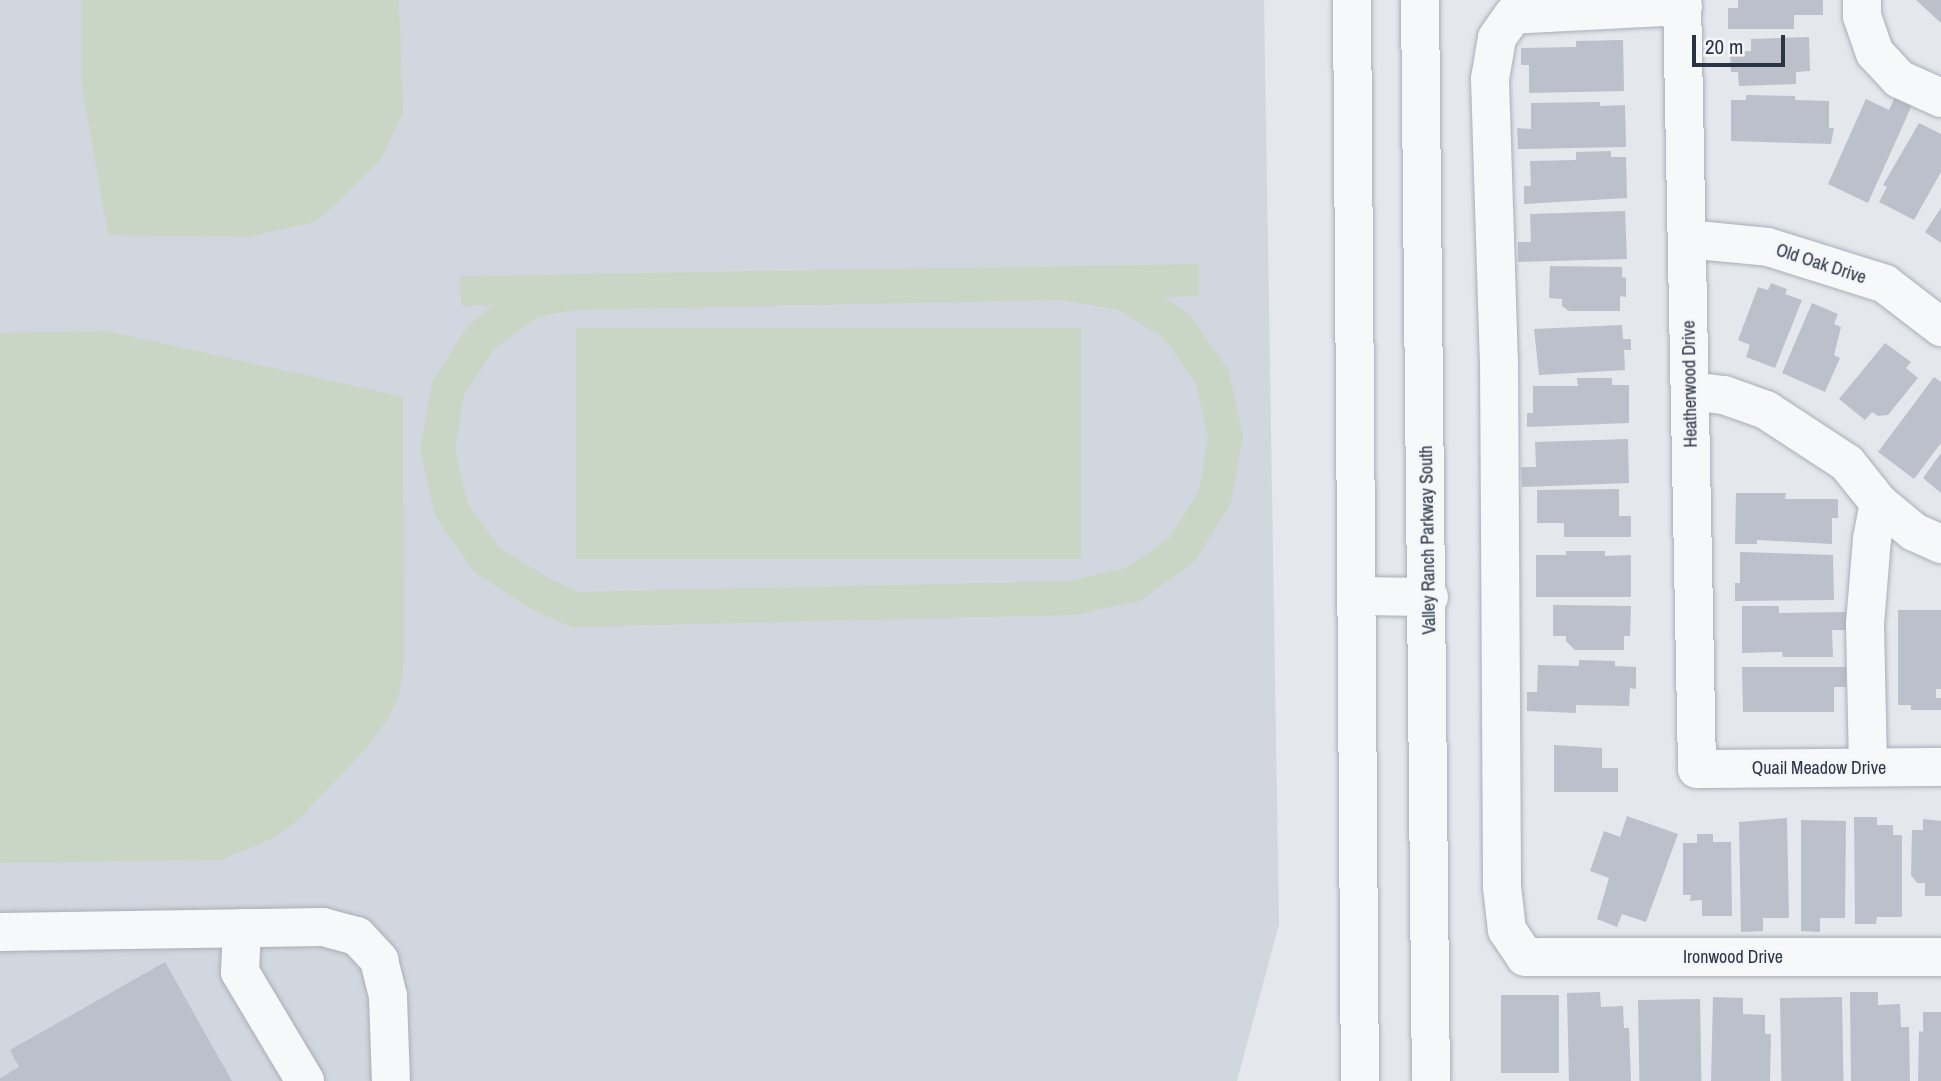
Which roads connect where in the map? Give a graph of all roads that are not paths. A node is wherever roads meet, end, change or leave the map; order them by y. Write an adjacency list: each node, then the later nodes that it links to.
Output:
1 (1352, 0): 11 (street)
2 (1420, 0): 12 (street, Valley Ranch Parkway South)
3 (1862, 0): 5 (street)
4 (1683, 3): 6 (street, Heatherwood Drive); 18 (street, Ironwood Drive)
5 (1941, 98)
6 (1687, 239): 7 (street, Old Oak Drive); 8 (street, Heatherwood Drive)
7 (1941, 327)
8 (1690, 391): 9 (street); 15 (street, Heatherwood Drive)
9 (1879, 503): 10 (street); 13 (street)
10 (1941, 544)
11 (1356, 596): 12 (street); 21 (street)
12 (1429, 597): 22 (street, Valley Ranch Parkway South)
13 (1868, 767): 14 (street, Quail Meadow Drive); 15 (street, Quail Meadow Drive)
14 (1941, 767)
15 (1697, 769)
16 (242, 928): 17 (street); 19 (street); 20 (street)
17 (0, 932)
18 (1941, 957)
19 (304, 1081)
20 (391, 1081)
21 (1360, 1081)
22 (1431, 1081)

